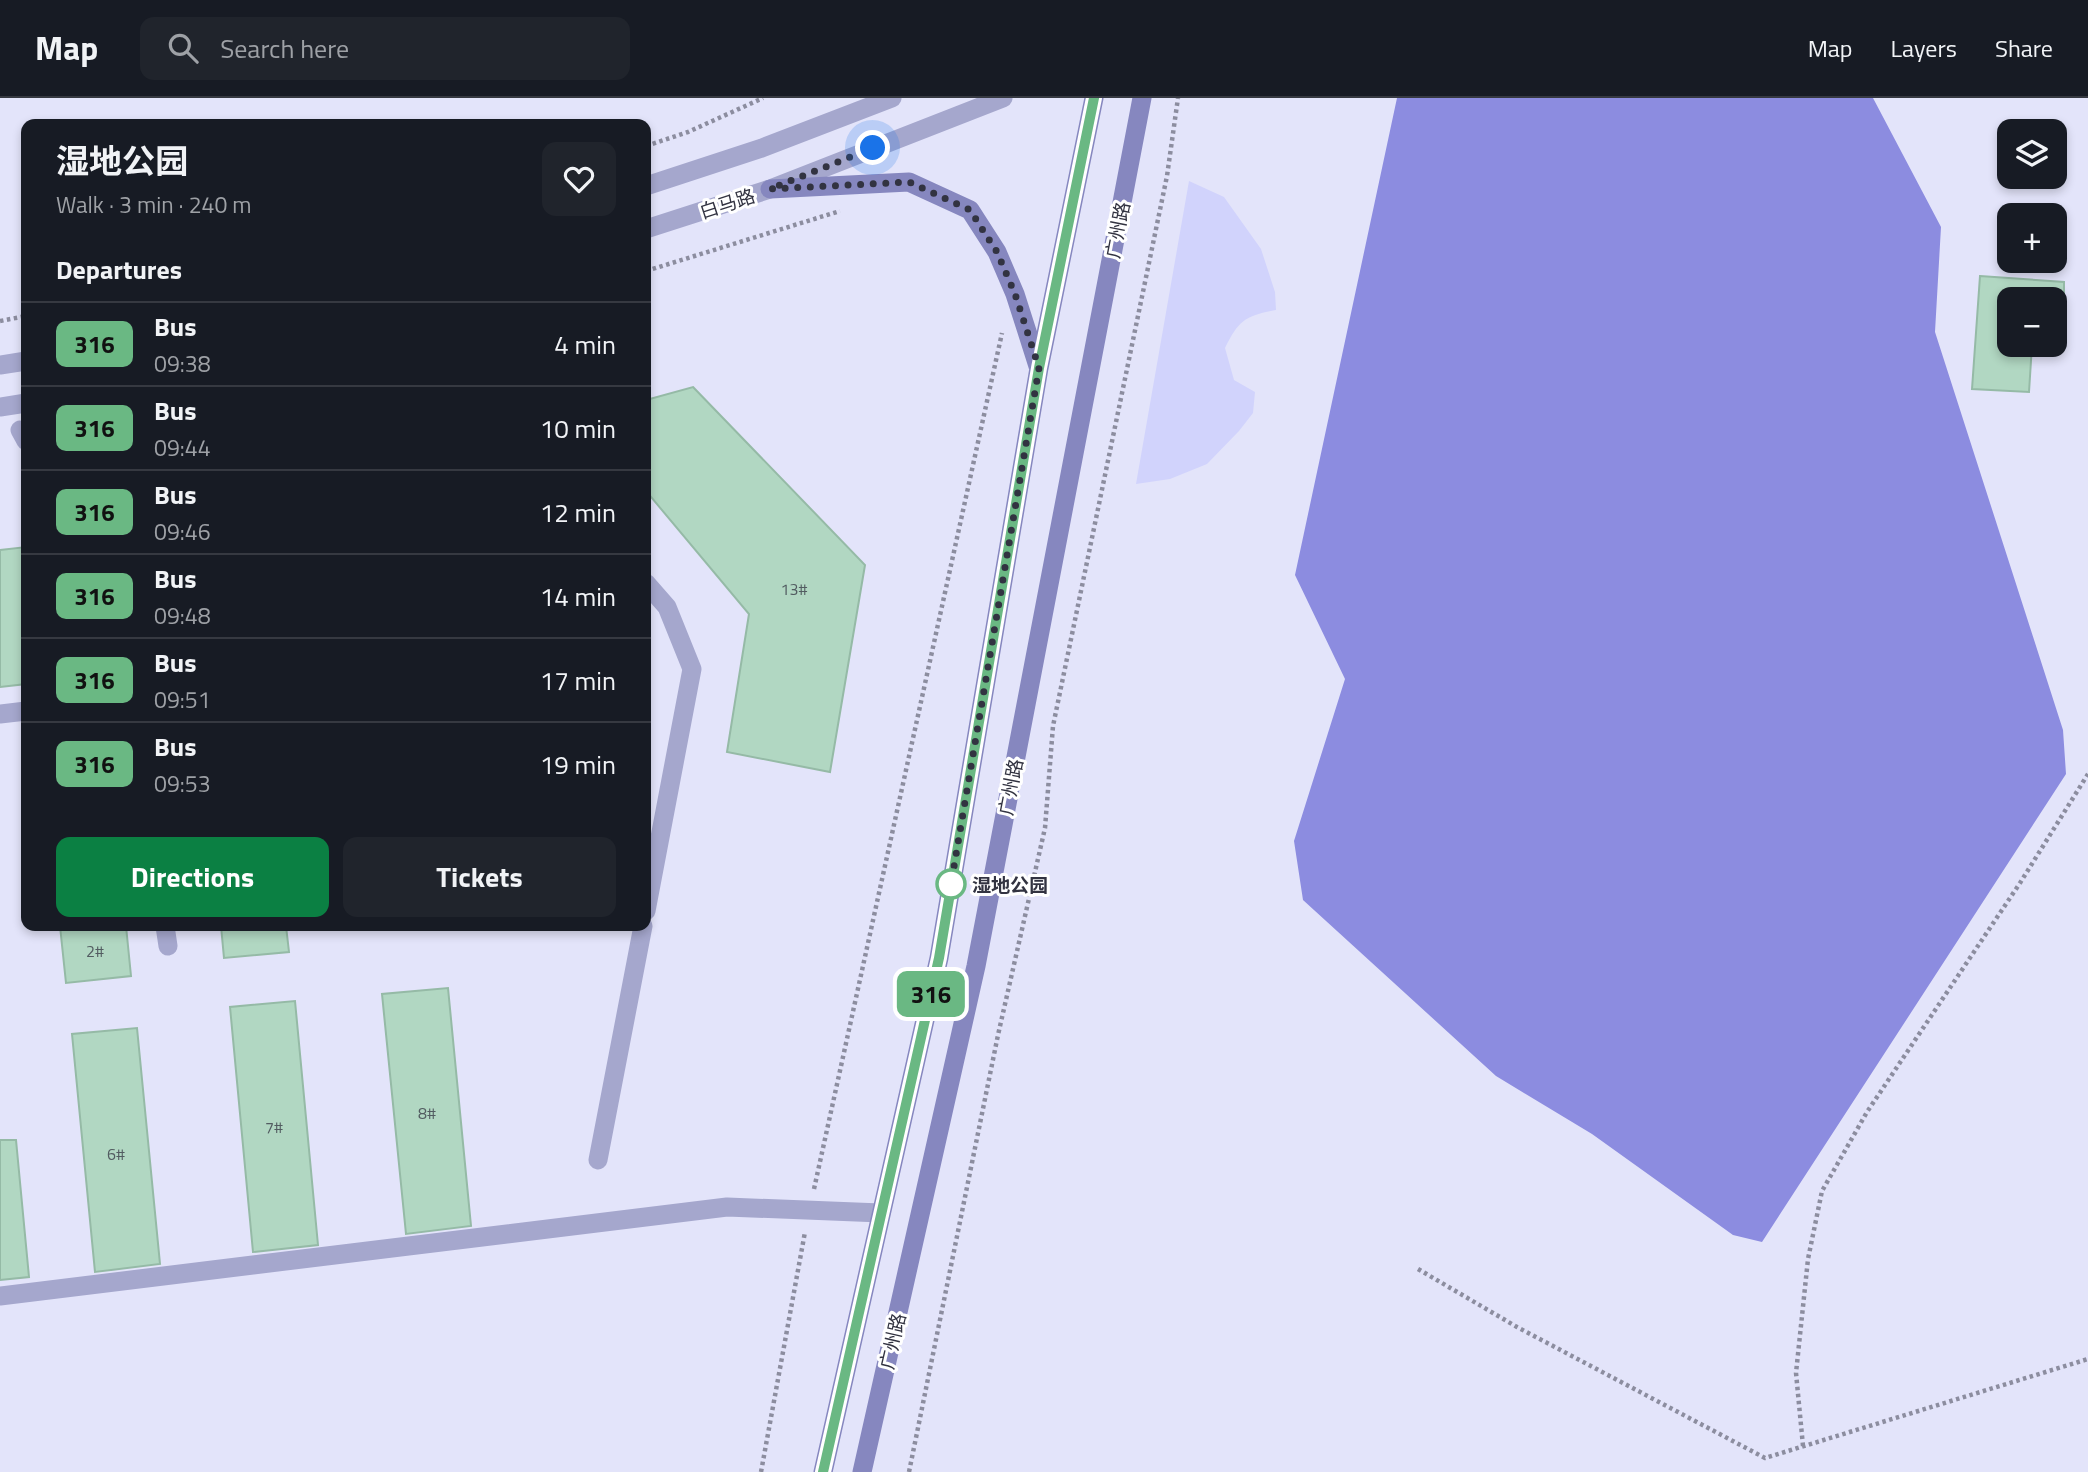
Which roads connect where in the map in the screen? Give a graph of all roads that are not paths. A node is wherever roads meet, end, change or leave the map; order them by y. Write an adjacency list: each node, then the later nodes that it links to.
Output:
1 (891, 98): 5 (street)
2 (1003, 98): 6 (street, 白马路)
3 (1094, 98): 10 (main road, 广州路)
4 (1142, 98): 24 (main road, 广州路)
5 (651, 184)
6 (770, 189): 7 (street, 白马路); 10 (main road)
7 (651, 227)
8 (21, 362): 9 (street)
9 (0, 365)
10 (1039, 368): 21 (main road, 广州路)
11 (21, 404): 12 (street)
12 (0, 407)
13 (651, 589): 16 (street)
14 (21, 712): 15 (street)
15 (0, 715)
16 (651, 885)
17 (166, 931): 19 (street)
18 (642, 931): 20 (street)
19 (168, 946)
20 (598, 1160)
21 (881, 1213): 22 (street); 23 (main road, 广州路)
22 (0, 1296)
23 (823, 1472)
24 (862, 1472)

